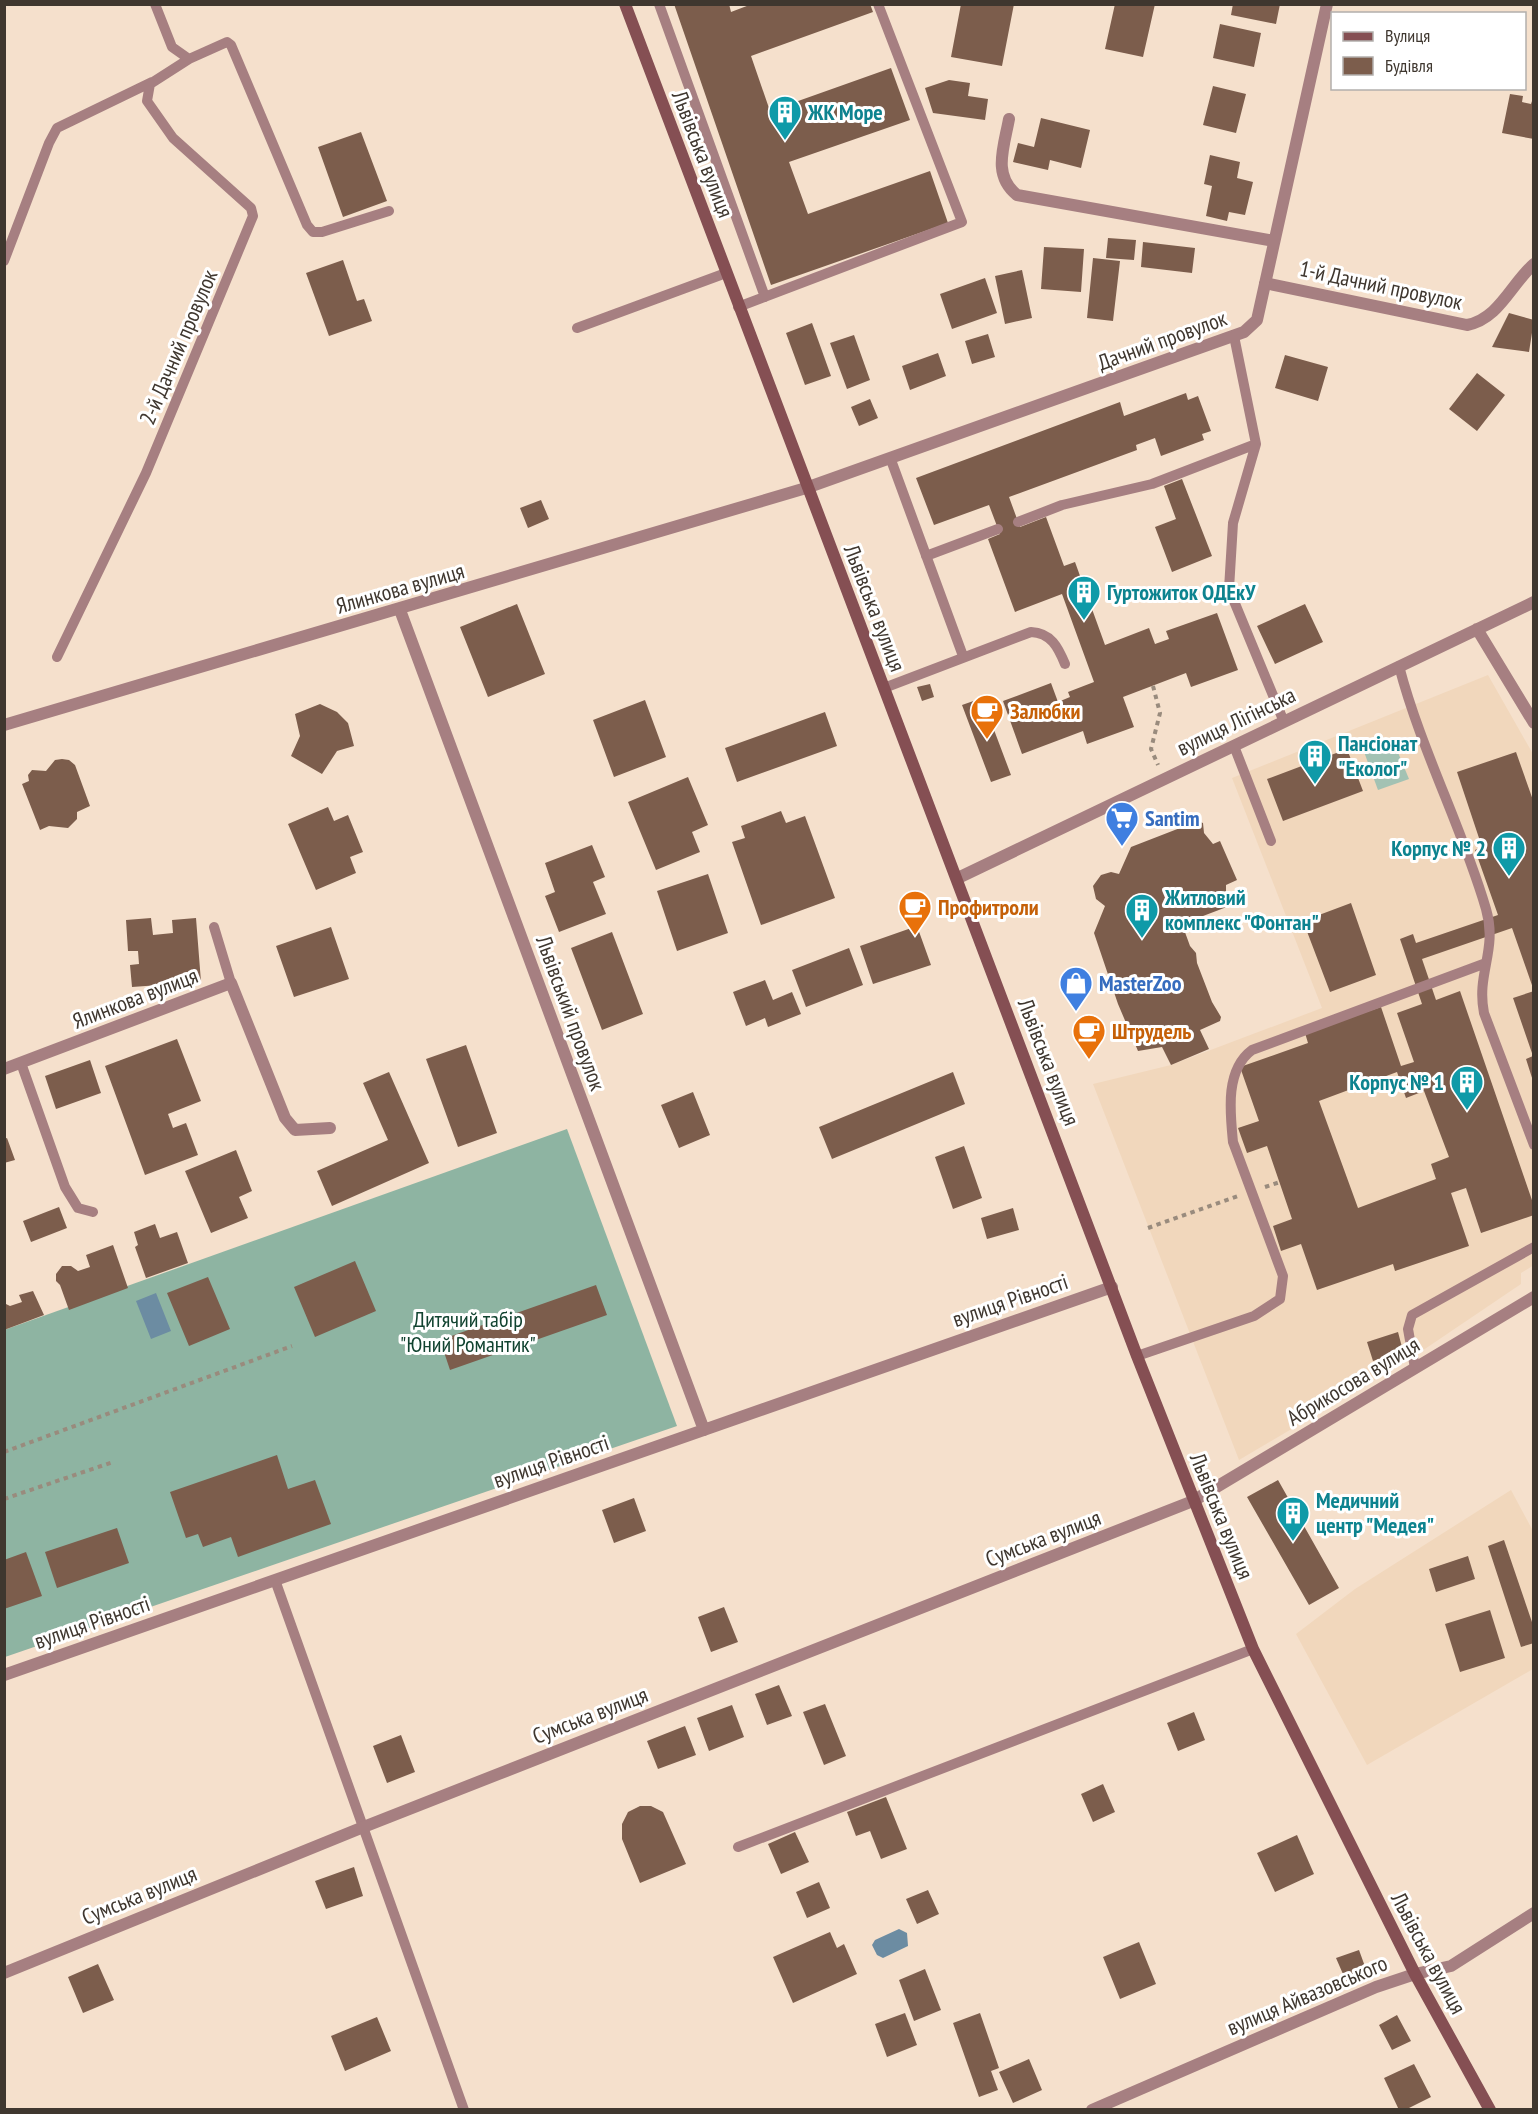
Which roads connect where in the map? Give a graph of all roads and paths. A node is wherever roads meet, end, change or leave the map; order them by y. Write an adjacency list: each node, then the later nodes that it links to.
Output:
1 (155, 4): 6 (lane)
2 (625, 4): 13 (main road, Львівська вулиця)
3 (658, 4): 15 (lane)
4 (878, 4): 15 (lane)
5 (1327, 4): 10 (street, Дачний провулок)
6 (189, 59): 7 (lane); 9 (lane)
7 (157, 79): 11 (lane); 29 (lane, 2-й Дачний провулок)
8 (1009, 119): 10 (street)
9 (389, 211)
10 (1274, 241): 14 (street, Дачний провулок)
11 (4, 261)
12 (1533, 264): 14 (street, 1-й Дачний провулок)
13 (726, 273): 16 (main road, Львівська вулиця); 17 (lane)
14 (1265, 283): 18 (street, Дачний провулок)
15 (765, 297): 16 (lane)
16 (738, 307): 21 (main road, Львівська вулиця)
17 (577, 328)
18 (1234, 336): 19 (lane); 20 (street, Дачний провулок)
19 (1256, 444): 22 (lane); 34 (lane)
20 (891, 460): 21 (street, Дачний провулок); 24 (lane)
21 (806, 488): 26 (street, Ялинкова вулиця); 33 (main road, Львівська вулиця)
22 (1018, 522)
23 (998, 529): 24 (lane)
24 (926, 556): 28 (lane)
25 (1533, 602): 27 (street, вулиця Лігінська)
26 (400, 610): 36 (street, Ялинкова вулиця); 58 (street, Львівський провулок)
27 (1477, 629): 31 (street, вулиця Лігінська); 35 (street)
28 (963, 656): 30 (lane); 33 (lane)
29 (57, 657)
30 (1065, 664)
31 (1399, 666): 34 (street, вулиця Лігінська); 42 (lane)
32 (1153, 686): 38 (path)
33 (884, 688): 40 (main road, Львівська вулиця)
34 (1284, 722): 37 (street, вулиця Лігінська)
35 (1533, 723)
36 (4, 725)
37 (1234, 746): 38 (street, вулиця Лігінська); 39 (lane)
38 (1165, 779): 40 (street, вулиця Лігінська)
39 (1271, 841)
40 (958, 878): 53 (main road, Львівська вулиця)
41 (214, 927): 43 (lane)
42 (1486, 963): 47 (lane); 49 (lane)
43 (231, 984): 44 (street, Ялинкова вулиця); 46 (street, Ялинкова вулиця)
44 (21, 1063): 45 (street, Ялинкова вулиця); 50 (lane)
45 (4, 1069)
46 (330, 1128)
47 (1533, 1145)
48 (1280, 1182): 49 (path)
49 (1252, 1191): 51 (path); 56 (lane)
50 (93, 1212)
51 (1148, 1228)
52 (1533, 1248): 57 (lane)
53 (1112, 1287): 56 (main road, Львівська вулиця); 58 (street, вулиця Рівності)
54 (1533, 1297): 57 (street, Абрикосова вулиця)
55 (292, 1346): 59 (path)
56 (1137, 1356): 62 (main road, Львівська вулиця)
57 (1415, 1368): 62 (street, Абрикосова вулиця)
58 (704, 1430): 63 (street, вулиця Рівності)
59 (4, 1452)
60 (113, 1462): 61 (path)
61 (4, 1499)
62 (1193, 1501): 64 (main road, Львівська вулиця); 66 (street, Сумська вулиця)
63 (275, 1580): 65 (street, вулиця Рівності); 66 (lane)
64 (1253, 1650): 67 (lane); 70 (main road, Львівська вулиця)
65 (4, 1675)
66 (361, 1828): 69 (street, Сумська вулиця); 71 (lane)
67 (738, 1847)
68 (1533, 1913): 70 (street, вулиця Айвазовського)
69 (4, 1972)
70 (1415, 1974): 72 (street, вулиця Айвазовського); 73 (main road, Львівська вулиця)
71 (464, 2109)
72 (1092, 2109)
73 (1490, 2109)

